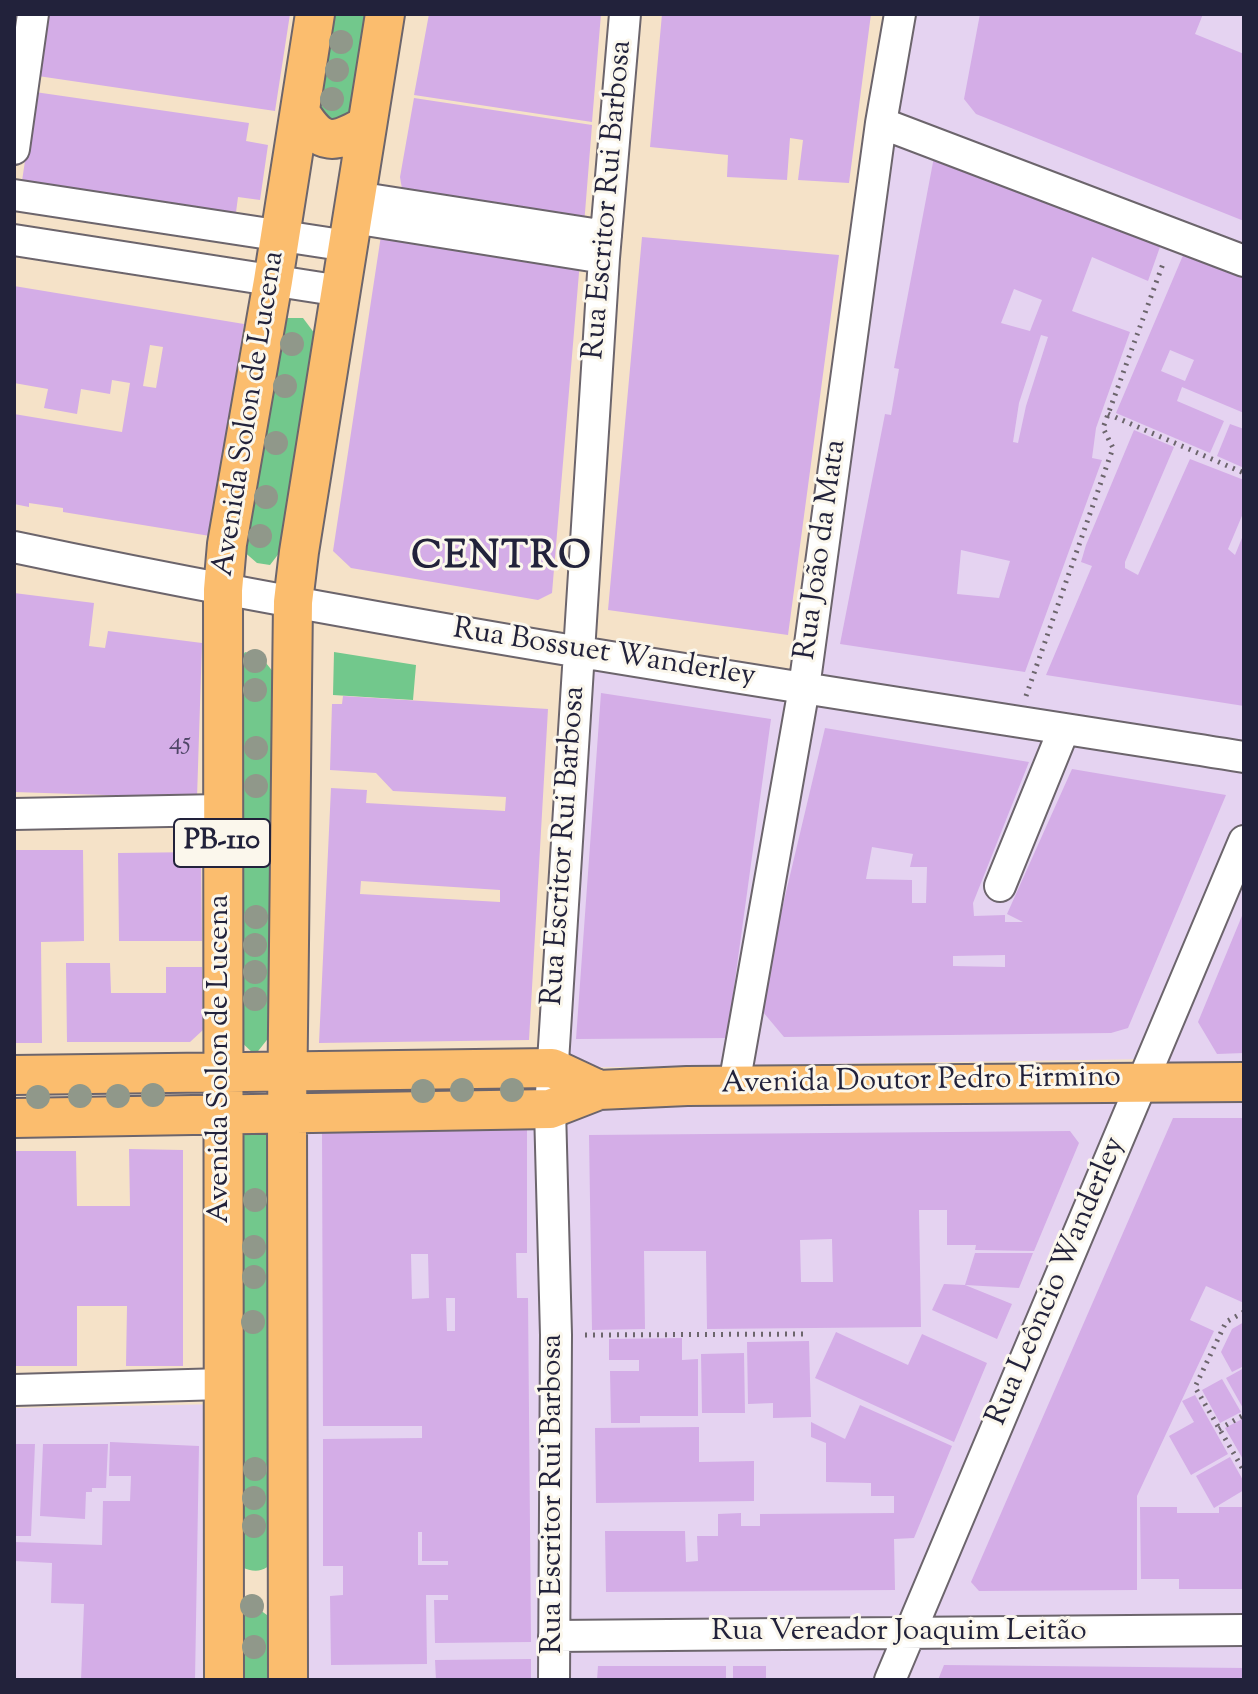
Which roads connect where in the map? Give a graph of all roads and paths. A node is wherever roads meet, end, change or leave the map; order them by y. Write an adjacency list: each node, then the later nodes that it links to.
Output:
1 (33, 14): 9 (street)
2 (315, 14): 6 (main road, Avenida Solon de Lucena / PB-110)
3 (385, 14): 8 (main road, PB-110)
4 (625, 14): 15 (street, Rua Escritor Rui Barbosa)
5 (900, 14): 7 (street, Rua João da Mata)
6 (300, 112): 8 (main road); 13 (main road, Avenida Solon de Lucena / PB-110)
7 (881, 123): 12 (street); 25 (street, Rua João da Mata)
8 (367, 125): 11 (main road, PB-110)
9 (14, 149)
10 (14, 195): 13 (street)
11 (352, 220): 13 (street); 15 (street); 18 (main road, PB-110)
12 (1173, 234): 16 (street); 19 (path)
13 (280, 236): 17 (main road, Avenida Solon de Lucena / PB-110)
14 (14, 240): 17 (street)
15 (605, 247): 24 (street, Rua Escritor Rui Barbosa)
16 (1244, 261)
17 (273, 281): 18 (street); 22 (main road, Avenida Solon de Lucena / PB-110)
18 (341, 291): 23 (main road, PB-110)
19 (1108, 414): 20 (path); 26 (path)
20 (1244, 473)
21 (14, 547): 22 (street, Rua Bossuet Wanderley)
22 (223, 590): 23 (street, Rua Bossuet Wanderley); 29 (main road, Avenida Solon de Lucena / PB-110)
23 (293, 602): 24 (street, Rua Bossuet Wanderley); 34 (main road, PB-110)
24 (578, 652): 25 (street, Rua Bossuet Wanderley); 33 (street, Rua Escritor Rui Barbosa)
25 (804, 688): 26 (street, Rua Bossuet Wanderley); 39 (street, Rua João da Mata)
26 (1017, 721): 27 (street, Rua Bossuet Wanderley)
27 (1064, 729): 28 (street, Rua Bossuet Wanderley); 32 (street)
28 (1244, 757)
29 (221, 810): 30 (street); 35 (main road, Avenida Solon de Lucena / PB-110)
30 (14, 814)
31 (1244, 841): 37 (street, Rua Leôncio Wanderley)
32 (1000, 886)
33 (552, 1068): 34 (main road, Avenida Doutor Pedro Firmino); 40 (main road, Avenida Doutor Pedro Firmino); 41 (street, Rua Escritor Rui Barbosa)
34 (288, 1071): 35 (main road, Avenida Doutor Pedro Firmino); 42 (main road, PB-110)
35 (223, 1072): 36 (main road, Avenida Doutor Pedro Firmino); 43 (main road, Avenida Solon de Lucena / PB-110)
36 (14, 1075)
37 (1143, 1081): 38 (main road, Avenida Doutor Pedro Firmino); 39 (main road, Avenida Doutor Pedro Firmino); 54 (street, Rua Leôncio Wanderley)
38 (1244, 1082)
39 (734, 1085): 40 (main road, Avenida Doutor Pedro Firmino)
40 (599, 1090): 41 (main road, Avenida Doutor Pedro Firmino)
41 (550, 1109): 42 (main road, Avenida Doutor Pedro Firmino); 47 (street, Rua Escritor Rui Barbosa)
42 (287, 1114): 43 (main road, Avenida Doutor Pedro Firmino); 57 (main road, PB-110)
43 (222, 1115): 44 (main road, Avenida Doutor Pedro Firmino); 48 (main road, Avenida Solon de Lucena / PB-110)
44 (14, 1118)
45 (1244, 1312): 51 (path)
46 (808, 1334): 47 (path)
47 (556, 1335): 55 (street, Rua Escritor Rui Barbosa)
48 (223, 1384): 49 (street); 56 (main road, Avenida Solon de Lucena / PB-110)
49 (14, 1390)
50 (1244, 1415): 51 (path)
51 (1219, 1429): 52 (path)
52 (1244, 1471)
53 (1244, 1630): 54 (street, Rua Vereador Joaquim Leitão)
54 (909, 1634): 55 (street, Rua Vereador Joaquim Leitão); 59 (street, Rua Leôncio Wanderley)
55 (554, 1636): 58 (street, Rua Escritor Rui Barbosa)
56 (224, 1680)
57 (288, 1680)
58 (554, 1680)
59 (890, 1680)

